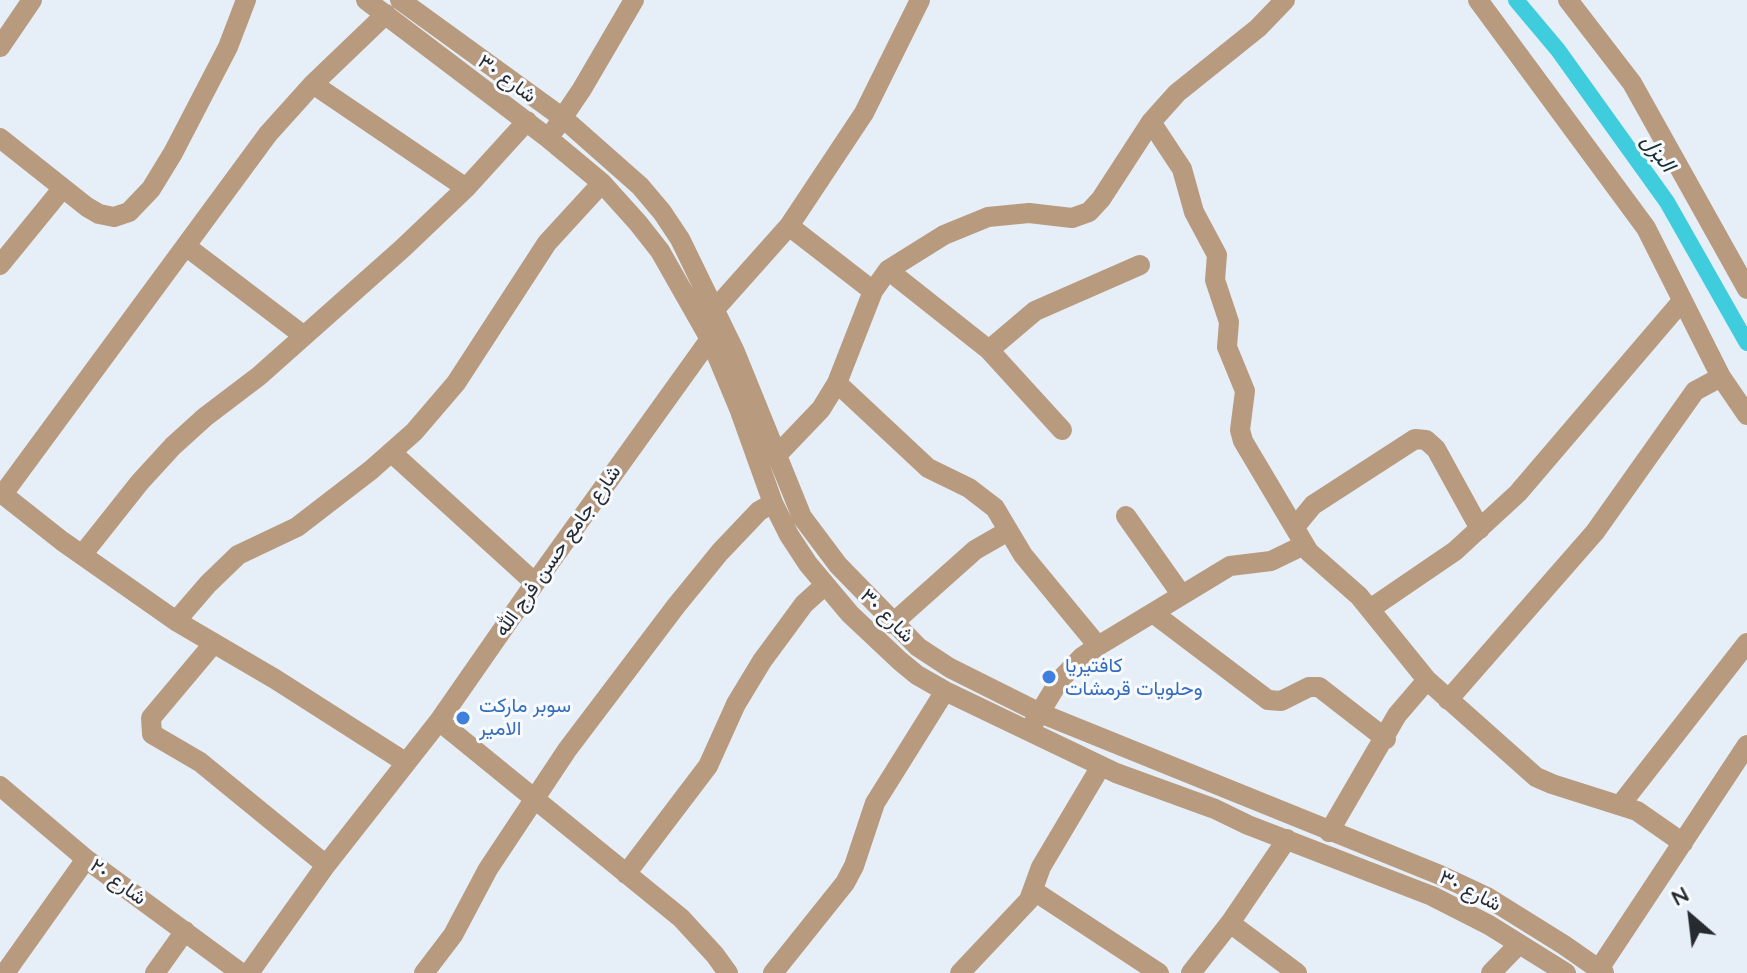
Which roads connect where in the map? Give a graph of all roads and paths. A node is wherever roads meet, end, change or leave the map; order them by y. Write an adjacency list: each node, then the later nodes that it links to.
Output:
1 (32, 0): 10 (street)
2 (246, 0): 19 (street)
3 (366, 0): 9 (street, شارع ٣٠)
4 (634, 0): 12 (street)
5 (920, 0): 20 (street)
6 (1285, 0): 14 (street)
7 (1478, 0): 27 (street)
8 (1568, 0): 25 (street)
9 (399, 4): 11 (street); 12 (street, شارع ٣٠); 13 (street, شارع ٣٠)
10 (0, 47)
11 (313, 84): 18 (street); 21 (street)
12 (563, 118): 16 (street); 28 (street, شارع ٣٠)
13 (527, 121): 16 (street, شارع ٣٠); 18 (street)
14 (1151, 122): 24 (street); 43 (street)
15 (0, 138): 19 (street)
16 (548, 138): 17 (street, شارع ٣٠)
17 (602, 183): 30 (street, شارع ٣٠); 36 (street)
18 (466, 188): 29 (street)
19 (62, 189): 22 (street)
20 (789, 226): 26 (street); 28 (street)
21 (187, 247): 29 (street); 38 (street)
22 (0, 265)
23 (1140, 265): 31 (street)
24 (888, 270): 26 (street); 31 (street)
25 (1747, 289)
26 (873, 291): 33 (street)
27 (1682, 301): 32 (street); 41 (street)
28 (715, 309): 37 (street, شارع ٣٠)
29 (304, 336): 44 (street)
30 (710, 339): 39 (street, شارع ٣٠); 45 (street, شارع جامع حسن فرج الله)
31 (989, 350): 35 (street)
32 (1721, 377): 34 (street); 57 (street)
33 (837, 383): 37 (street); 42 (street)
34 (1747, 415)
35 (1062, 430)
36 (391, 452): 45 (street); 50 (street)
37 (777, 455): 51 (street, شارع ٣٠)
38 (2, 493): 44 (street)
39 (773, 503): 46 (street, شارع ٣٠); 66 (street)
40 (1126, 516): 47 (street)
41 (1480, 529): 43 (street); 48 (street)
42 (1008, 531): 51 (street); 54 (street)
43 (1300, 536): 47 (street); 48 (street)
44 (82, 555): 50 (street)
45 (535, 583): 59 (street, شارع جامع حسن فرج الله)
46 (825, 585): 56 (street, شارع ٣٠); 73 (street)
47 (1181, 594): 49 (street)
48 (1370, 609): 55 (street)
49 (1153, 613): 54 (street); 61 (street)
50 (176, 621): 52 (street)
51 (892, 624): 58 (street, شارع ٣٠)
52 (214, 643): 63 (street); 72 (street)
53 (1747, 643): 67 (street)
54 (1098, 646): 58 (street)
55 (1427, 680): 57 (street); 61 (street)
56 (945, 691): 60 (street, شارع ٣٠); 87 (street)
57 (1448, 700): 67 (street)
58 (1040, 713): 60 (street); 68 (street, شارع ٣٠)
59 (439, 721): 63 (street, شارع جامع حسن فرج الله); 66 (street)
60 (1028, 731): 64 (street, شارع ٣٠)
61 (1386, 739): 68 (street)
62 (1747, 745): 70 (street)
63 (405, 762): 72 (street, شارع جامع حسن فرج الله)
64 (1101, 766): 69 (street, شارع ٣٠); 75 (street)
65 (0, 786): 71 (street, شارع ٢٠)
66 (534, 798): 73 (street); 85 (street)
67 (1621, 804): 70 (street)
68 (1329, 832): 74 (street, شارع ٣٠)
69 (1287, 839): 76 (street, شارع ٣٠); 77 (street)
70 (1683, 843): 80 (street)
71 (86, 859): 78 (street, شارع ٢٠); 81 (street)
72 (326, 865): 84 (street, شارع جامع حسن فرج الله)
73 (626, 874): 86 (street)
74 (1440, 875): 76 (street); 80 (street, شارع ٣٠)
75 (1034, 891): 88 (street); 89 (street)
76 (1432, 896): 79 (street, شارع ٣٠)
77 (1230, 923): 90 (street); 91 (street)
78 (185, 931): 82 (street); 83 (street, شارع ٢٠)
79 (1519, 944): 92 (street); 93 (street, شارع ٣٠)
80 (1601, 971)
81 (5, 973)
82 (155, 973)
83 (241, 973)
84 (249, 973)
85 (424, 973)
86 (728, 973)
87 (773, 973)
88 (960, 973)
89 (1159, 973)
90 (1191, 973)
91 (1297, 973)
92 (1491, 973)
93 (1566, 973)

